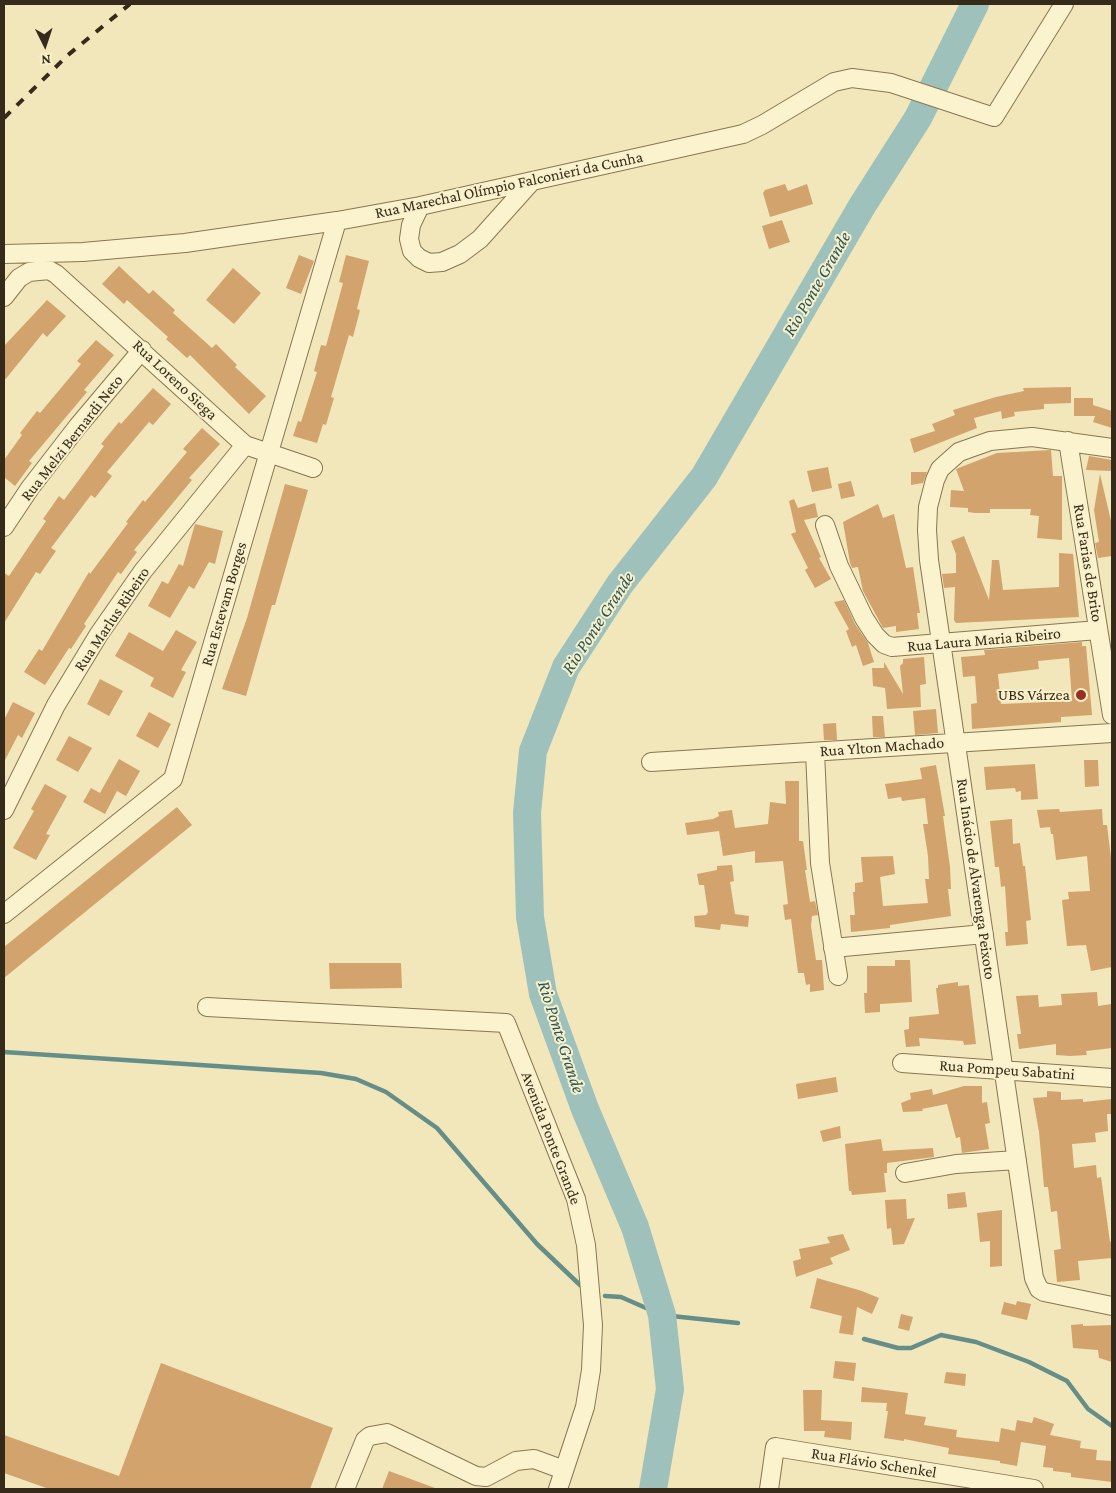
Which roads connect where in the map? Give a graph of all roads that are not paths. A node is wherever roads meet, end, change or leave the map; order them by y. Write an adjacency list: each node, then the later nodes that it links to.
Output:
1 (1064, 4): 2 (street, Rua Marechal Olímpio Falconieri da Cunha)
2 (532, 181): 3 (street, Rua Marechal Olímpio Falconieri da Cunha); 3 (street)
3 (420, 206): 4 (street, Rua Marechal Olímpio Falconieri da Cunha)
4 (338, 221): 5 (street, Rua Marechal Olímpio Falconieri da Cunha); 11 (street, Rua Estevam Borges)
5 (4, 254)
6 (4, 297): 7 (street, Rua Loreno Siega)
7 (142, 350): 9 (street, Rua Loreno Siega); 14 (street, Rua Melzi Bernardi Neto)
8 (1068, 441): 10 (street); 15 (street, Rua Farias de Brito); 16 (street, Rua Inácio de Alvarenga Peixoto)
9 (245, 445): 11 (street, Rua Loreno Siega); 22 (street, Rua Marlus Ribeiro)
10 (1112, 448)
11 (269, 453): 12 (street, Rua Loreno Siega); 23 (street, Rua Estevam Borges)
12 (313, 468)
13 (825, 525): 16 (street, Rua Laura Maria Ribeiro)
14 (4, 527)
15 (1098, 630): 16 (street, Rua Laura Maria Ribeiro); 17 (street, Rua Farias de Brito)
16 (942, 644): 19 (street, Rua Inácio de Alvarenga Peixoto)
17 (1112, 716)
18 (1112, 733): 19 (street, Rua Ylton Machado)
19 (956, 742): 20 (street, Rua Ylton Machado); 24 (street, Rua Inácio de Alvarenga Peixoto)
20 (816, 752): 21 (street, Rua Ylton Machado); 25 (street)
21 (651, 762)
22 (4, 810)
23 (4, 914)
24 (984, 934): 25 (street); 29 (street, Rua Inácio de Alvarenga Peixoto)
25 (833, 948): 26 (street)
26 (838, 976)
27 (207, 1007): 34 (street, Avenida Ponte Grande)
28 (902, 1063): 29 (street, Rua Pompeu Sabatini)
29 (1004, 1070): 30 (street, Rua Pompeu Sabatini); 31 (street, Rua Inácio de Alvarenga Peixoto)
30 (1112, 1078)
31 (1017, 1160): 32 (street); 33 (street, Rua Inácio de Alvarenga Peixoto)
32 (905, 1173)
33 (1112, 1306)
34 (564, 1470): 35 (street); 36 (street, Avenida Ponte Grande)
35 (345, 1489)
36 (558, 1489)
37 (769, 1489): 38 (street, Rua Flávio Schenkel)
38 (1032, 1489)

